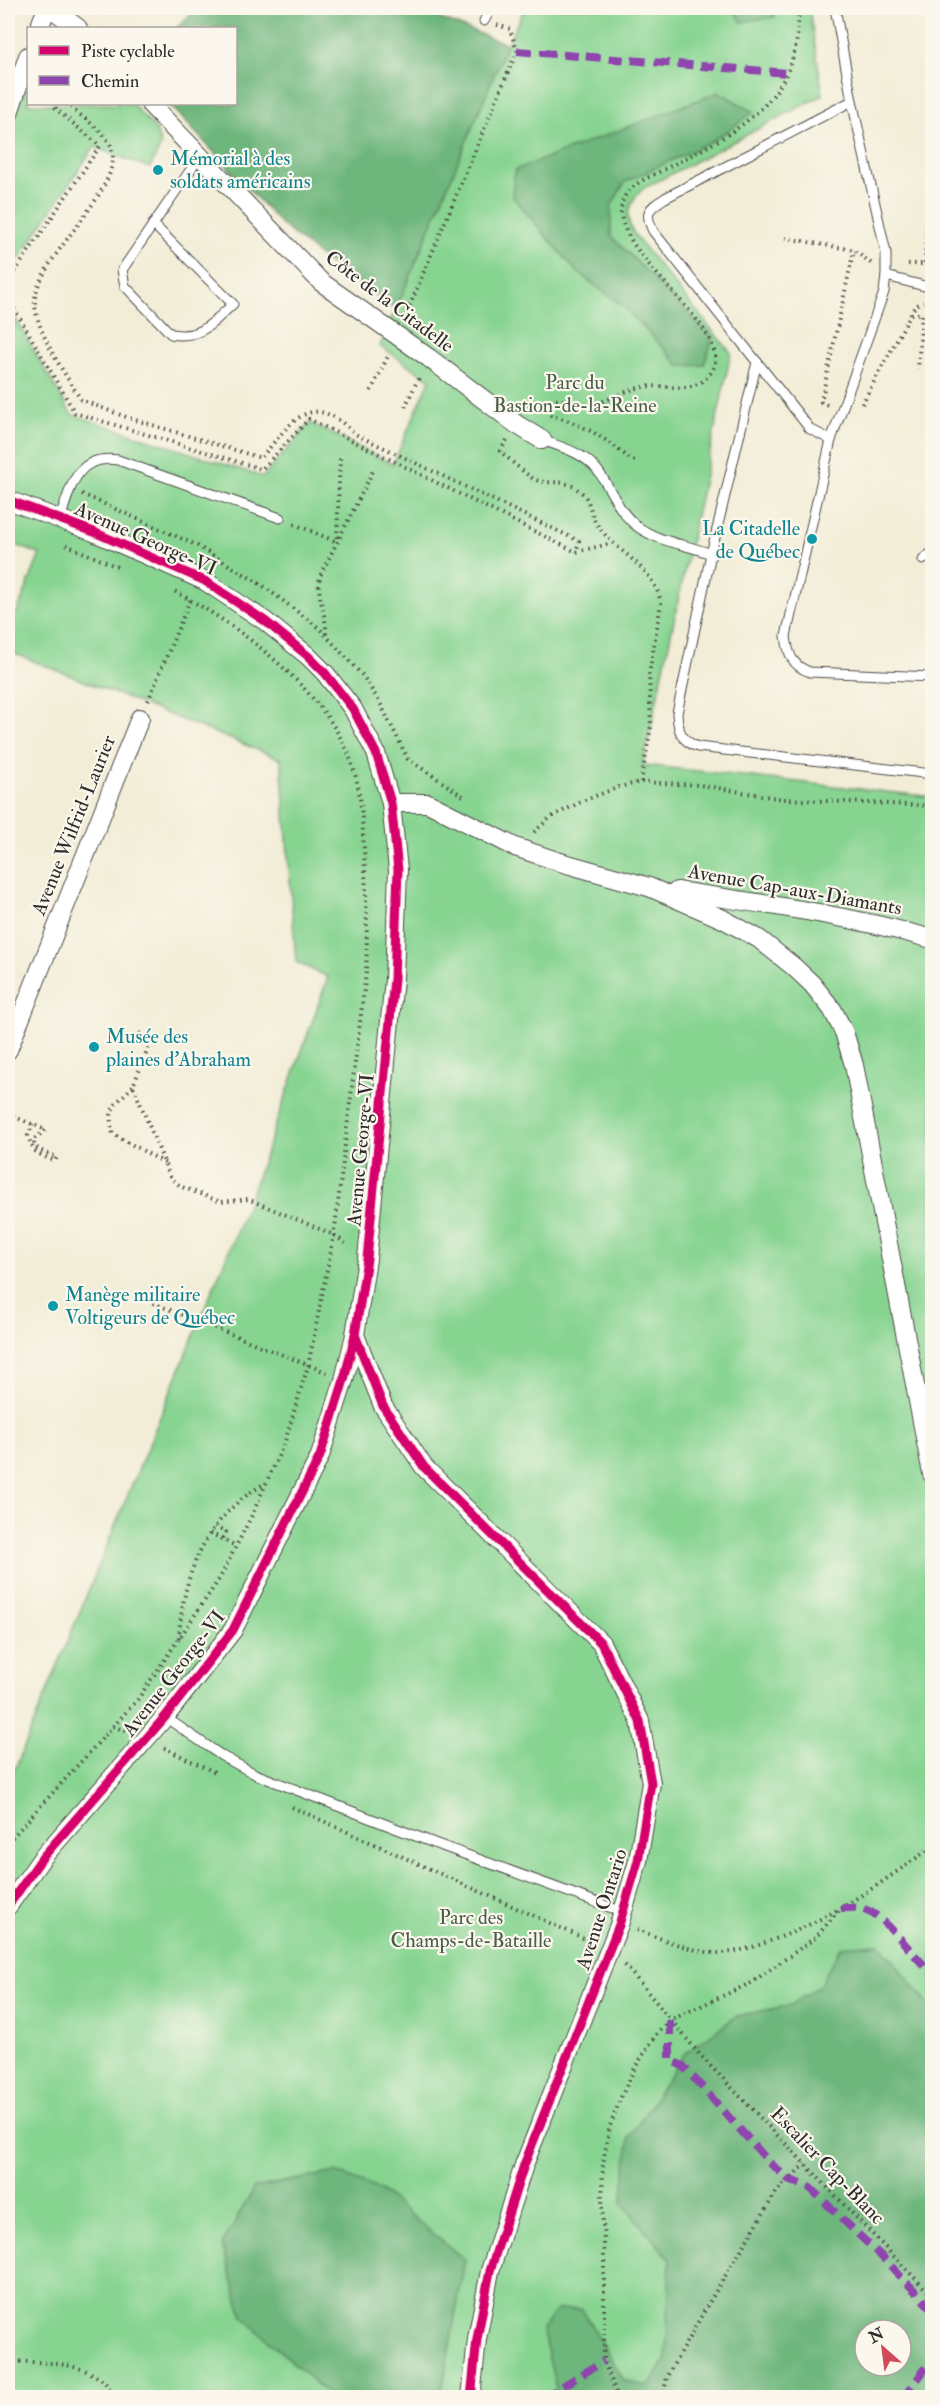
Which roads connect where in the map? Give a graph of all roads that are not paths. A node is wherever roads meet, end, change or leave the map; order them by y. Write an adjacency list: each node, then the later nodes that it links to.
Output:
1 (49, 8): 5 (street); 6 (street)
2 (491, 8): 4 (lane)
3 (835, 8): 8 (lane)
4 (484, 21)
5 (40, 27)
6 (77, 27)
7 (27, 59): 10 (street)
8 (852, 101): 13 (lane); 15 (lane)
9 (151, 105): 11 (street, Côte de la Citadelle)
10 (8, 116)
11 (200, 156): 12 (lane); 16 (street, Côte de la Citadelle)
12 (153, 224): 12 (lane)
13 (886, 276): 14 (lane); 17 (lane)
14 (933, 288)
15 (757, 362): 17 (lane); 22 (lane)
16 (542, 440): 22 (lane)
17 (831, 440): 24 (lane)
18 (8, 500): 20 (street, Avenue George-VI)
19 (280, 518): 20 (lane)
20 (60, 519): 27 (street, Avenue George-VI)
21 (933, 552): 23 (lane)
22 (711, 554): 26 (lane)
23 (923, 560)
24 (933, 677)
25 (140, 718): 30 (street, Avenue Wilfrid-Laurier)
26 (933, 774)
27 (391, 803): 28 (street, Avenue Cap-aux-Diamants); 31 (street, Avenue George-VI)
28 (649, 887): 29 (street, Avenue Cap-aux-Diamants); 32 (street, Avenue Cap-aux-Diamants)
29 (933, 939)
30 (8, 1050)
31 (355, 1335): 33 (street, Avenue George-VI); 35 (street, Avenue Ontario)
32 (933, 1474)
33 (165, 1717): 34 (street, Avenue George-VI); 35 (lane)
34 (8, 1906)
35 (621, 1918): 36 (street, Avenue Ontario)
36 (471, 2397)

